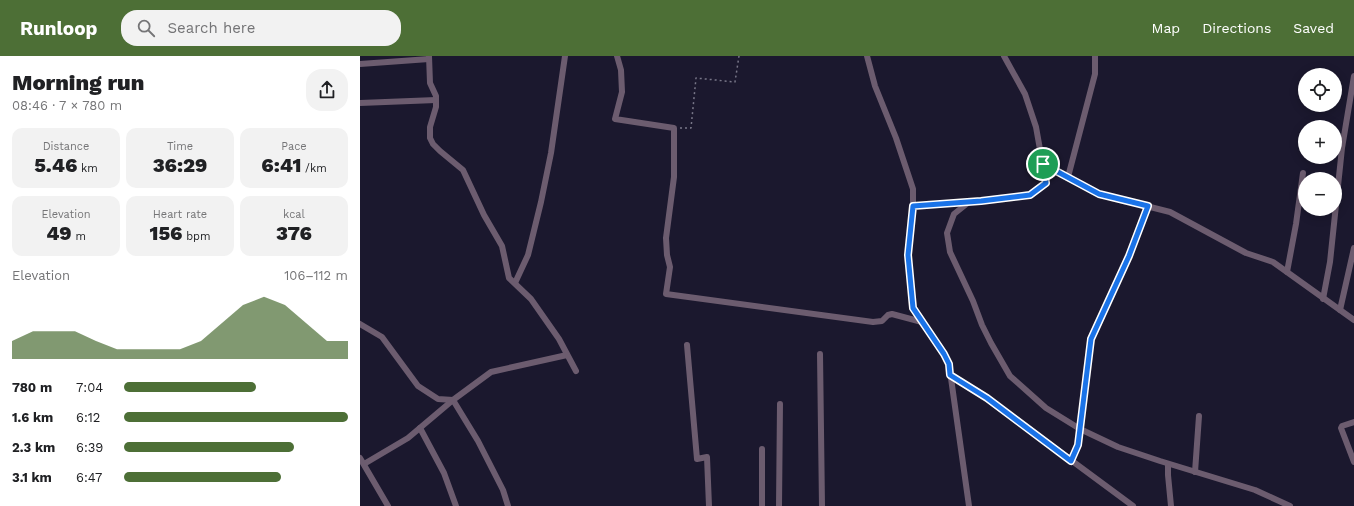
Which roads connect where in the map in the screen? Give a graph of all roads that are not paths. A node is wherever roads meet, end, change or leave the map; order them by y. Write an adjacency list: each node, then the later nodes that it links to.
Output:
1 (564, 56): 19 (street)
2 (617, 56): 23 (street)
3 (866, 56): 14 (street)
4 (1004, 56): 11 (street)
5 (1095, 56): 12 (street)
6 (429, 57): 7 (street); 9 (street)
7 (360, 64)
8 (1354, 76): 20 (street)
9 (436, 100): 10 (street); 19 (street)
10 (360, 103)
11 (1043, 164): 12 (street); 13 (street)
12 (1068, 177): 15 (street)
13 (969, 202): 14 (street); 35 (street)
14 (913, 206): 23 (street)
15 (1148, 206): 18 (street); 35 (street)
16 (1298, 209): 18 (street)
17 (1354, 248): 21 (street)
18 (1287, 272): 20 (street)
19 (515, 284): 27 (street)
20 (1323, 299): 21 (street)
21 (1340, 310): 22 (street)
22 (1354, 320)
23 (922, 322): 29 (street)
24 (360, 324): 30 (street)
25 (687, 346): 46 (street)
26 (820, 354): 49 (street)
27 (567, 355): 28 (street); 30 (street)
28 (576, 371)
29 (950, 375): 38 (street); 50 (street)
30 (453, 400): 34 (street); 45 (street)
31 (780, 404): 48 (street)
32 (1199, 416): 42 (street)
33 (1354, 422): 39 (street)
34 (420, 428): 40 (street); 44 (street)
35 (1080, 429): 38 (street); 41 (street)
36 (762, 449): 47 (street)
37 (360, 458): 40 (street)
38 (1071, 461): 51 (street)
39 (1354, 462)
40 (364, 464): 43 (street)
41 (1168, 464): 42 (street); 52 (street)
42 (1195, 472): 53 (street)
43 (388, 506)
44 (456, 506)
45 (508, 506)
46 (709, 506)
47 (762, 506)
48 (779, 506)
49 (822, 506)
50 (970, 506)
51 (1133, 506)
52 (1171, 506)
53 (1290, 506)

